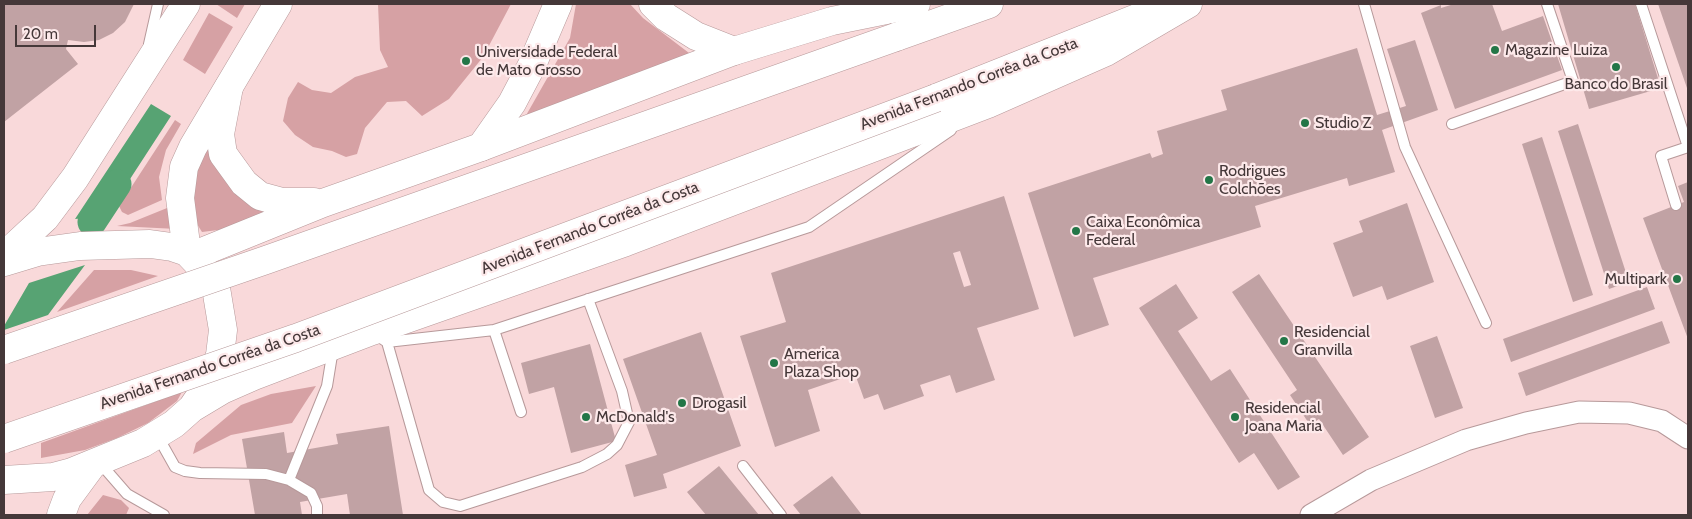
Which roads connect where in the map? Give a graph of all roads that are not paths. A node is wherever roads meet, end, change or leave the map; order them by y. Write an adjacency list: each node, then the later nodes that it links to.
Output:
1 (158, 4): 17 (lane)
2 (186, 4): 17 (main road)
3 (278, 4): 14 (main road)
4 (558, 4): 18 (main road)
5 (653, 4): 13 (main road)
6 (916, 4): 13 (main road)
7 (989, 4): 29 (main road, bridge)
8 (1172, 4): 34 (main road, Avenida Fernando Corrêa da Costa, bridge)
9 (1188, 4): 15 (main road, Avenida Fernando Corrêa da Costa)
10 (1364, 4): 25 (lane)
11 (1548, 4): 16 (lane)
12 (1641, 4): 20 (lane)
13 (734, 51): 18 (main road)
14 (229, 87): 19 (main road); 21 (main road)
15 (988, 104): 24 (lane); 27 (main road, Avenida Fernando Corrêa da Costa)
16 (1452, 124)
17 (109, 125): 22 (main road)
18 (481, 146): 19 (main road)
19 (323, 203): 21 (main road)
20 (1676, 205)
21 (189, 254): 23 (main road); 30 (main road)
22 (4, 256)
23 (4, 262)
24 (588, 299): 26 (lane); 27 (lane)
25 (1486, 323)
26 (494, 330): 27 (lane); 31 (lane)
27 (380, 337): 28 (main road, Avenida Fernando Corrêa da Costa)
28 (334, 346): 30 (main road, Avenida Fernando Corrêa da Costa); 38 (lane)
29 (4, 350)
30 (192, 408): 32 (main road)
31 (521, 412)
32 (157, 435): 35 (main road); 38 (lane)
33 (1688, 438): 43 (street)
34 (4, 439)
35 (96, 463): 37 (main road); 39 (main road); 40 (lane)
36 (743, 466): 42 (lane)
37 (4, 480)
38 (289, 480): 41 (lane)
39 (61, 515)
40 (164, 515)
41 (317, 515)
42 (781, 515)
43 (1311, 515)

